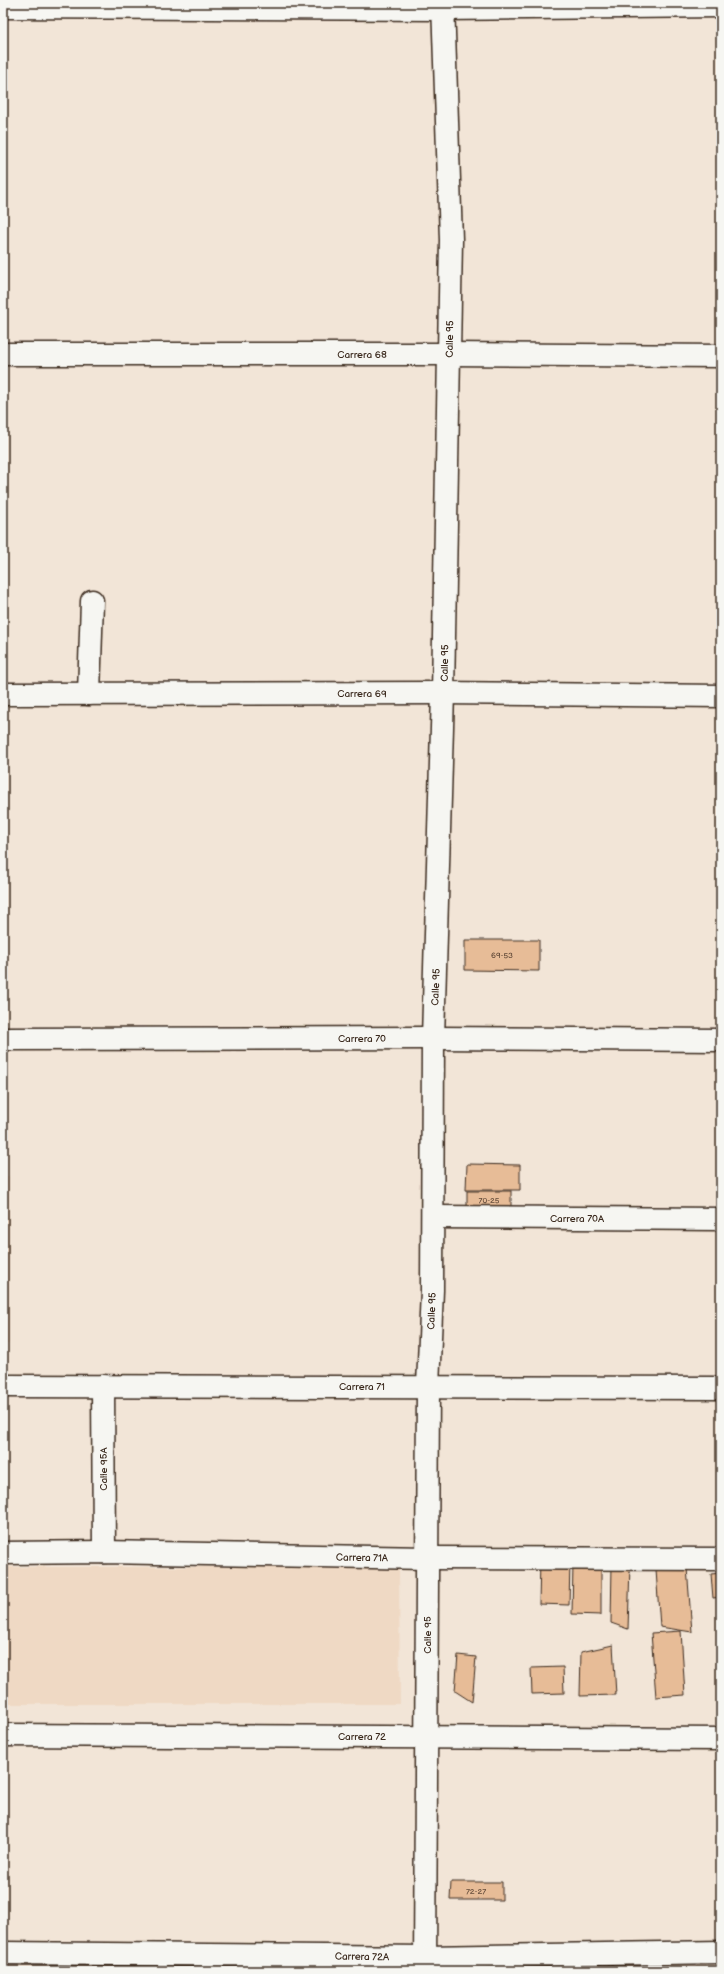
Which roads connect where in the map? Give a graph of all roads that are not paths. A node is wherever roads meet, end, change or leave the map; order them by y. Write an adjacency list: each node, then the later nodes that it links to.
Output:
1 (443, 6): 2 (street); 3 (street); 5 (street, Calle 95)
2 (721, 6)
3 (3, 7)
4 (3, 354): 5 (street, Carrera 68)
5 (449, 354): 6 (street, Carrera 68); 8 (street, Calle 95)
6 (721, 356)
7 (92, 601): 10 (street)
8 (443, 693): 10 (street, Carrera 69); 11 (street, Carrera 69); 12 (street, Calle 95)
9 (3, 694): 10 (street, Carrera 69)
10 (89, 694)
11 (721, 696)
12 (433, 1038): 13 (street, Carrera 70); 14 (street, Carrera 70); 15 (street, Calle 95)
13 (3, 1039)
14 (721, 1040)
15 (433, 1217): 16 (street, Carrera 70A); 19 (street, Calle 95)
16 (721, 1218)
17 (3, 1386): 18 (street, Carrera 71)
18 (103, 1386): 19 (street, Carrera 71); 21 (street, Calle 95A)
19 (428, 1386): 20 (street, Carrera 71); 23 (street, Calle 95)
20 (721, 1388)
21 (104, 1552): 22 (street, Carrera 71A); 23 (street, Carrera 71A)
22 (3, 1553)
23 (427, 1558): 24 (street, Carrera 71A); 26 (street, Calle 95)
24 (721, 1559)
25 (3, 1735): 26 (street, Carrera 72)
26 (426, 1736): 27 (street, Carrera 72); 30 (street, Calle 95)
27 (721, 1739)
28 (721, 1952): 30 (street, Carrera 72A)
29 (3, 1953): 30 (street, Carrera 72A)
30 (425, 1964)

